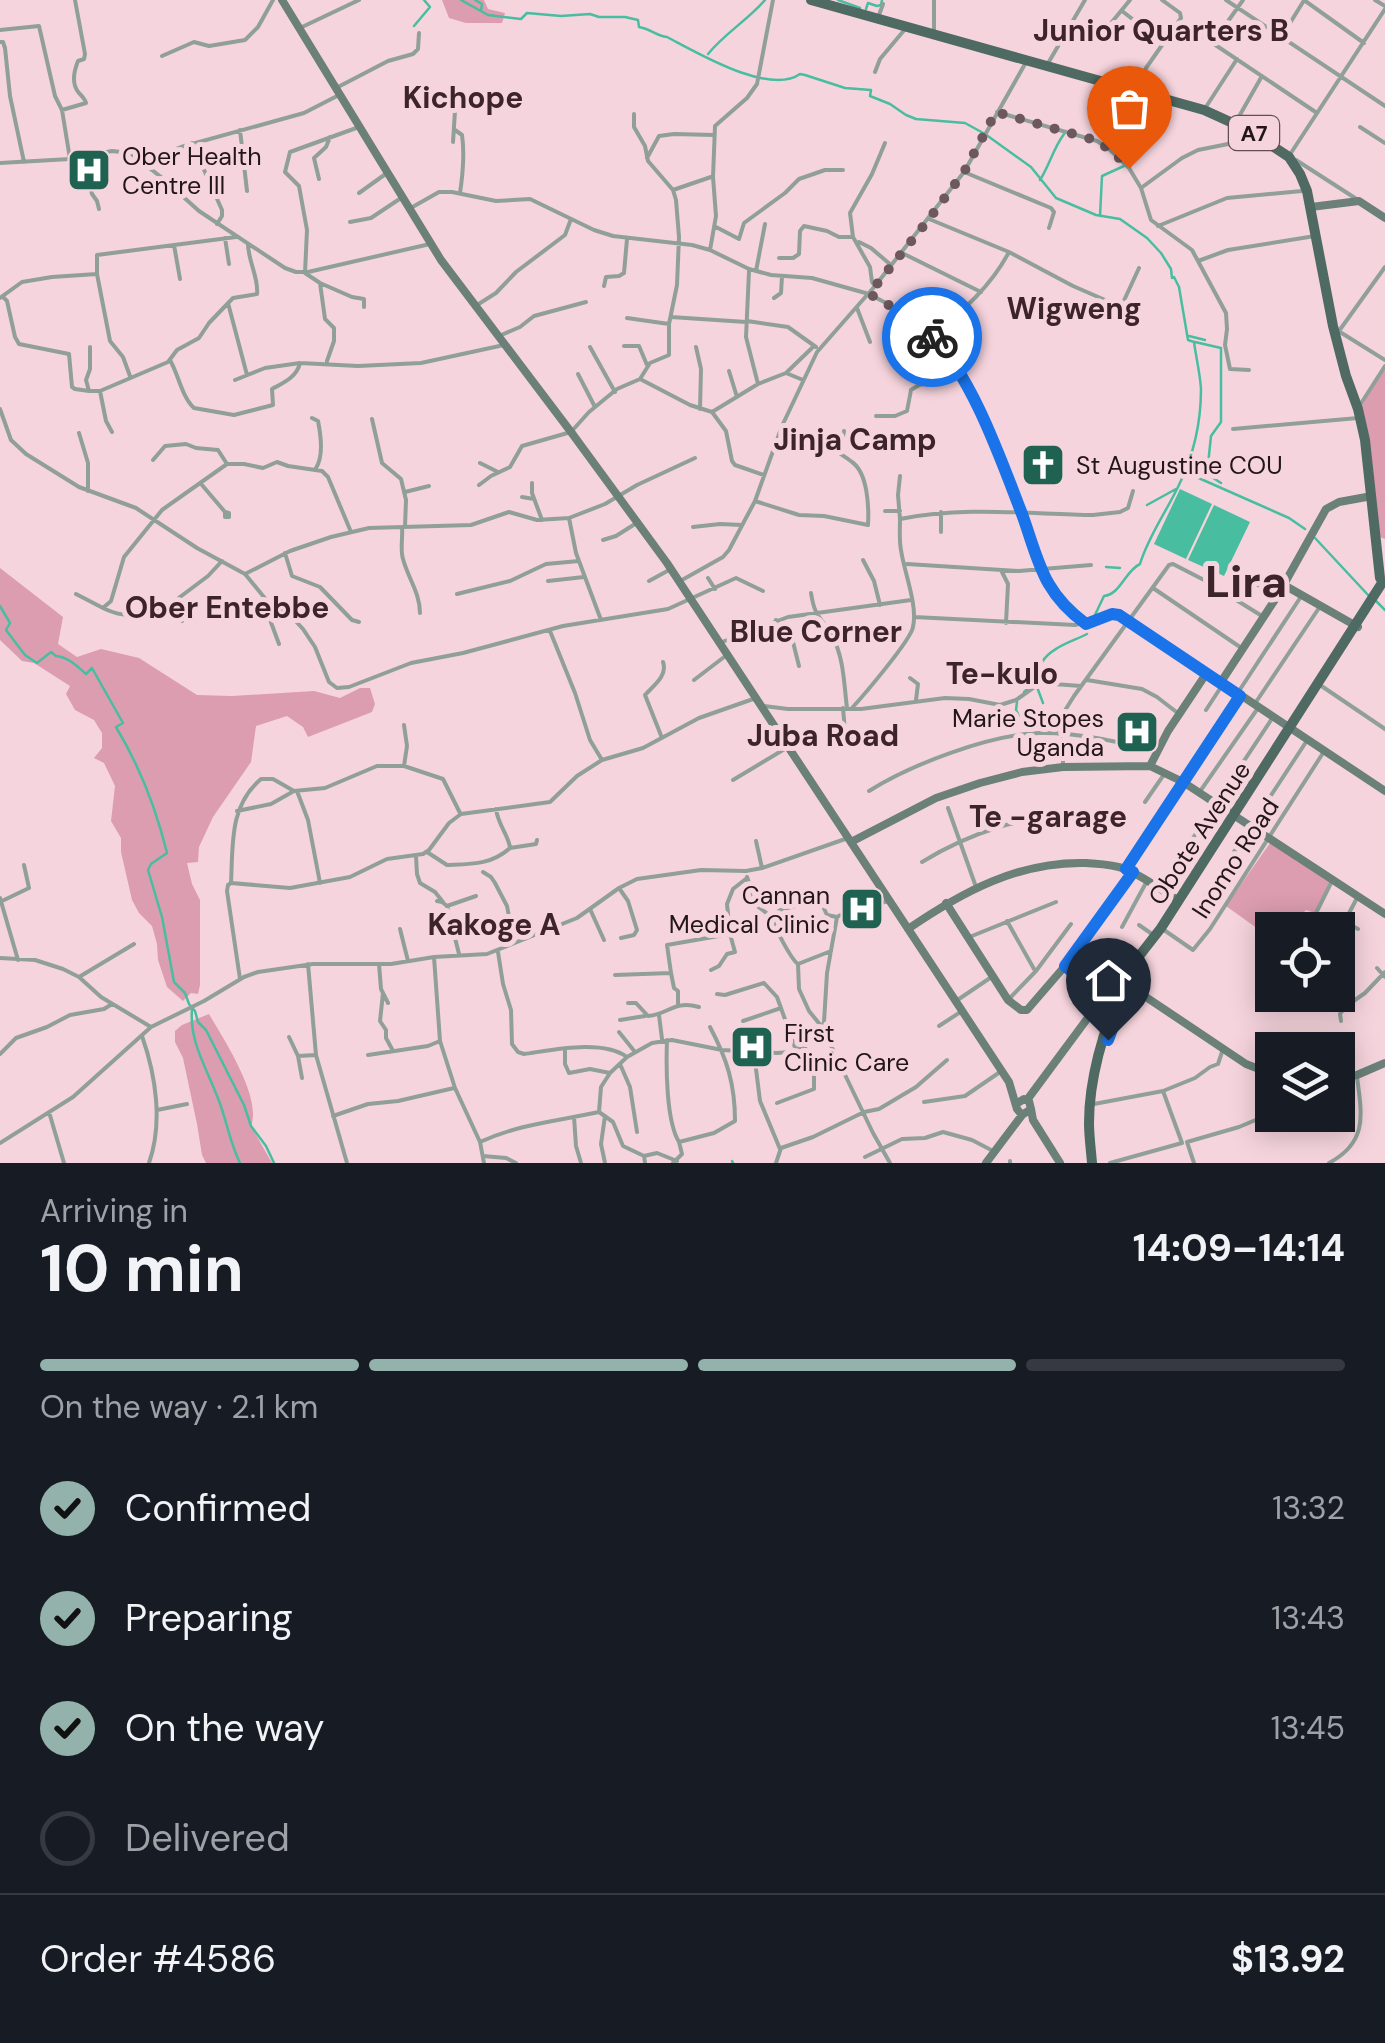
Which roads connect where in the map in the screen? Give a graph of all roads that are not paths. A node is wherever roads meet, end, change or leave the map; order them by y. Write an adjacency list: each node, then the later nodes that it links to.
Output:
1 (75, 0): 43 (street)
2 (272, 0): 32 (street)
3 (282, 0): 21 (street)
4 (359, 0): 21 (street)
5 (773, 0): 54 (street)
6 (811, 0): 19 (main road, A7)
7 (934, 0): 26 (street)
8 (1085, 0): 35 (street)
9 (1130, 0): 18 (street)
10 (1162, 0): 39 (street)
11 (1226, 0): 16 (street)
12 (1243, 0): 16 (street)
13 (1304, 0): 28 (street); 31 (street)
14 (1375, 0): 17 (street)
15 (884, 5): 19 (street)
16 (1238, 8): 28 (street); 30 (street)
17 (1385, 8): 31 (street)
18 (1122, 10): 22 (street); 24 (street)
19 (877, 18): 20 (main road, A7)
20 (906, 27): 26 (main road, A7); 36 (street)
21 (300, 28): 40 (street)
22 (1107, 28)
23 (0, 30): 43 (street)
24 (1148, 31)
25 (419, 33): 40 (street)
26 (932, 34): 34 (main road, A7)
27 (1202, 36): 30 (street)
28 (1282, 36): 38 (street)
29 (0, 42): 65 (street)
30 (1212, 42): 33 (street)
31 (1364, 43): 38 (street)
32 (162, 56)
33 (1236, 59): 37 (street); 44 (street)
34 (1028, 60): 35 (main road, A7); 45 (street)
35 (1047, 65): 39 (main road, A7)
36 (874, 72)
37 (1262, 76): 46 (street); 48 (street)
38 (1342, 76): 42 (street); 46 (street)
39 (1136, 90): 44 (main road, A7)
40 (337, 92): 49 (street); 51 (street)
41 (465, 98): 52 (street)
42 (1385, 106)
43 (62, 110): 64 (street)
44 (1204, 110): 48 (main road, A7)
45 (996, 112): 68 (street); 70 (street)
46 (1317, 113): 62 (street)
47 (634, 114): 63 (street)
48 (1235, 122): 56 (main road, A7)
49 (358, 127): 55 (street); 71 (street)
50 (1360, 127): 60 (street)
51 (240, 130): 58 (street); 77 (street)
52 (455, 130): 57 (street); 79 (street)
53 (1142, 133): 68 (street)
54 (714, 135): 63 (street); 72 (street)
55 (330, 138): 73 (street); 113 (street)
56 (1260, 138): 62 (main road, A7); 74 (street)
57 (453, 142)
58 (192, 143): 67 (street); 89 (street)
59 (885, 143): 98 (street)
60 (1385, 143)
61 (82, 157): 64 (street); 67 (street); 83 (street)
62 (1289, 157): 76 (main road, A7); 81 (street)
63 (648, 158): 75 (street)
64 (70, 159): 65 (street)
65 (24, 163): 66 (street)
66 (0, 164)
67 (149, 167): 89 (street)
68 (1129, 168): 74 (street)
69 (843, 170): 92 (street)
70 (964, 172): 87 (street); 93 (street)
71 (386, 174): 78 (street); 80 (street)
72 (713, 176): 75 (street); 92 (street)
73 (318, 179)
74 (1141, 188): 91 (street)
75 (672, 190): 99 (street)
76 (1307, 190): 82 (main road, A7); 91 (street)
77 (248, 191)
78 (358, 193)
79 (460, 193): 84 (street); 86 (street)
80 (402, 198): 84 (street); 88 (street)
81 (1359, 201): 82 (street); 85 (street)
82 (1311, 206): 94 (main road, A7)
83 (98, 208)
84 (408, 210): 101 (street)
85 (1385, 218)
86 (570, 219): 97 (street); 126 (street)
87 (929, 219): 104 (street); 105 (street)
88 (350, 222)
89 (217, 224): 95 (street)
90 (765, 224): 112 (street)
91 (1158, 226): 107 (street)
92 (716, 228): 103 (street)
93 (1048, 228)
94 (1316, 236): 107 (street); 135 (main road, A7)
95 (236, 237): 96 (street); 100 (street)
96 (226, 238): 102 (street); 108 (street)
97 (627, 239): 99 (street); 118 (street)
98 (855, 239): 106 (street); 109 (street); 119 (street)
99 (678, 243): 103 (street); 131 (street)
100 (248, 244): 113 (street); 125 (street)
101 (430, 244): 113 (street); 126 (street)
102 (174, 245): 114 (street); 116 (street)
103 (710, 250): 112 (street)
104 (1008, 252): 120 (street); 128 (street)
105 (902, 253): 109 (street); 120 (street)
106 (779, 258)
107 (1198, 261): 150 (street)
108 (228, 264)
109 (891, 266): 119 (street)
110 (1385, 267): 135 (street)
111 (1140, 268): 128 (street)
112 (753, 270): 115 (street); 133 (street)
113 (305, 272): 117 (street)
114 (96, 274): 122 (street); 156 (street)
115 (782, 276): 121 (street); 123 (street)
116 (180, 279)
117 (320, 283): 127 (street); 147 (street)
118 (604, 286)
119 (876, 286): 121 (street)
120 (981, 292): 136 (street)
121 (869, 294): 129 (street); 136 (street)
122 (2, 297): 161 (street)
123 (774, 298)
124 (586, 302): 137 (street)
125 (228, 303): 145 (street); 154 (street)
126 (474, 306): 137 (street)
127 (364, 307)
128 (1121, 307): 130 (street)
129 (857, 308): 138 (street); 144 (street)
130 (1128, 310)
131 (670, 317): 133 (street); 134 (street)
132 (627, 318): 134 (street)
133 (746, 322): 144 (street); 160 (street)
134 (669, 324): 149 (street)
135 (1336, 328): 148 (street); 169 (main road, A7)
136 (932, 336): 155 (street)
137 (498, 337): 139 (street)
138 (870, 342)
139 (504, 346): 147 (street); 176 (street)
140 (590, 346): 163 (street)
141 (624, 346): 149 (street)
142 (90, 347): 161 (street)
143 (696, 347): 167 (street)
144 (817, 348): 152 (street); 159 (street)
145 (170, 360): 146 (street); 156 (street)
146 (300, 363): 147 (street); 154 (street)
147 (327, 363)
148 (1385, 363): 169 (street)
149 (648, 365): 157 (street)
150 (1249, 370)
151 (729, 371): 164 (street)
152 (786, 373): 159 (street); 160 (street)
153 (578, 374): 165 (street)
154 (247, 375): 158 (street)
155 (962, 375): 170 (street); 204 (street)
156 (131, 378): 162 (street)
157 (640, 379): 163 (street); 167 (street)
158 (235, 380)
159 (803, 380): 179 (street)
160 (758, 384): 164 (street)
161 (88, 391): 162 (street)
162 (100, 391): 175 (street)
163 (615, 392): 165 (street)
164 (737, 397): 168 (street)
165 (595, 407): 176 (street)
166 (0, 409): 192 (street)
167 (700, 409): 168 (street)
168 (712, 412): 186 (street)
169 (1359, 413): 173 (street); 196 (main road, A7)
170 (876, 416)
171 (312, 418): 184 (street)
172 (372, 419): 194 (street)
173 (1233, 430)
174 (844, 431): 178 (street)
175 (112, 432)
176 (571, 432): 185 (street); 195 (street)
177 (78, 433): 192 (street)
178 (828, 440): 179 (street); 199 (street)
179 (773, 448): 186 (street)
180 (695, 458): 195 (street)
181 (154, 460): 183 (street)
182 (480, 463): 185 (street)
183 (228, 464): 184 (street); 188 (street)
184 (316, 468): 213 (street)
185 (499, 472): 191 (street)
186 (764, 474): 199 (street)
187 (900, 476): 201 (street)
188 (200, 483): 202 (street); 205 (street)
189 (532, 483): 198 (street)
190 (428, 486): 194 (street)
191 (479, 486)
192 (88, 491): 205 (street)
193 (1133, 491): 204 (street)
194 (404, 492): 211 (street)
195 (620, 496): 206 (street); 209 (street)
196 (1372, 496): 229 (main road, A7); 237 (street)
197 (522, 497): 198 (street)
198 (534, 499): 208 (street)
199 (755, 500): 210 (street)
200 (885, 511): 201 (street)
201 (900, 511): 207 (street)
202 (225, 512)
203 (941, 512): 204 (street); 207 (street); 214 (street)
204 (1022, 514): 225 (street)
205 (154, 518): 218 (street); 252 (street)
206 (570, 518): 208 (street); 219 (street)
207 (900, 519): 220 (street)
208 (542, 520): 211 (street)
209 (638, 522): 215 (street); 223 (street)
210 (742, 525): 212 (street); 234 (street)
211 (403, 527): 213 (street); 253 (street)
212 (693, 527)
213 (351, 532): 216 (street)
214 (942, 532)
215 (603, 540)
216 (285, 553): 227 (street); 260 (street)
217 (863, 560): 250 (street)
218 (222, 561): 227 (street); 246 (street)
219 (579, 561): 230 (street); 243 (street)
220 (904, 564): 222 (street); 228 (street)
221 (1091, 564): 225 (street)
222 (923, 567): 224 (street); 228 (street)
223 (671, 569): 233 (street); 234 (street)
224 (1001, 570): 226 (street); 235 (street)
225 (1042, 571): 226 (street); 263 (street)
226 (1019, 572): 235 (street)
227 (245, 574): 249 (street)
228 (908, 576): 248 (street)
229 (1383, 576): 264 (main road, A7)
230 (585, 577): 232 (street); 257 (street)
231 (708, 578): 239 (street)
232 (548, 581)
233 (649, 581)
234 (680, 582): 247 (street)
235 (1008, 584): 262 (street)
236 (1256, 584): 244 (street)
237 (1284, 585): 244 (street); 245 (street)
238 (1153, 588): 256 (street); 261 (street); 268 (street)
239 (714, 590): 240 (street); 247 (street)
240 (763, 592)
241 (810, 593): 254 (street)
242 (76, 594): 252 (street)
243 (457, 594)
244 (1278, 595): 256 (street)
245 (1302, 595): 251 (street); 279 (street)
246 (176, 600): 252 (street); 259 (street)
247 (692, 600): 257 (street); 266 (street)
248 (911, 600): 250 (street); 255 (street)
249 (268, 602): 265 (street); 267 (street)
250 (880, 605): 254 (street)
251 (1321, 605): 264 (street); 282 (street)
252 (103, 608)
253 (420, 613)
254 (814, 613): 258 (street); 283 (street)
255 (914, 617): 262 (street); 283 (street)
256 (1264, 617): 268 (street)
257 (602, 620): 265 (street)
258 (776, 620): 266 (street); 271 (street)
259 (182, 621)
260 (359, 622)
261 (1128, 622): 263 (street); 272 (street); 275 (street)
262 (1006, 623): 263 (street)
263 (1086, 624)
264 (1357, 626): 277 (main road, Obote Avenue / A7); 288 (main road, Obote Avenue / A7)
265 (550, 630): 297 (street)
266 (720, 642): 269 (street)
267 (279, 644)
268 (1242, 648): 276 (street)
269 (728, 654): 274 (street); 281 (street)
270 (664, 662): 291 (street)
271 (799, 666)
272 (1206, 674): 276 (street); 285 (street)
273 (910, 678): 280 (street)
274 (694, 680)
275 (1086, 680): 278 (street); 285 (street)
276 (1222, 683): 279 (street); 284 (street)
277 (1320, 685): 288 (main road, Obote Avenue / A7); 289 (street)
278 (1081, 686): 280 (street); 290 (street)
279 (1238, 695): 282 (street); 303 (street)
280 (916, 700): 283 (street)
281 (758, 702): 283 (street); 291 (street); 294 (street)
282 (1256, 706): 286 (street); 307 (street)
283 (847, 708): 293 (street)
284 (1206, 710)
285 (1179, 714): 296 (street)
286 (1273, 717): 288 (street); 309 (street)
287 (404, 725): 298 (street)
288 (1292, 726): 292 (street); 315 (main road, Obote Avenue / A7)
289 (1385, 728)
290 (1061, 734): 296 (street); 299 (street); 304 (street)
291 (662, 738): 297 (street)
292 (1308, 739): 295 (street); 316 (street)
293 (856, 745)
294 (788, 747): 302 (street); 319 (street)
295 (1324, 750): 305 (street); 317 (street, Inomo Road)
296 (1156, 751): 300 (street)
297 (602, 760): 311 (street)
298 (404, 766): 306 (street); 313 (street)
299 (1063, 766): 300 (street); 319 (street)
300 (1150, 766): 301 (street)
301 (1165, 773): 303 (street); 308 (street)
302 (734, 780)
303 (1182, 782): 307 (street); 329 (street)
304 (869, 790)
305 (1385, 790)
306 (295, 791): 312 (street); 312 (street); 336 (street)
307 (1199, 793): 309 (street)
308 (1145, 802)
309 (1216, 804): 315 (street); 339 (street)
310 (948, 808): 321 (street)
311 (496, 809): 313 (street); 322 (street)
312 (237, 811): 335 (street)
313 (461, 814): 323 (street)
314 (1079, 814): 321 (street)
315 (1234, 815): 316 (street); 343 (main road, Obote Avenue / A7)
316 (1251, 826): 317 (street); 348 (street)
317 (1270, 837): 332 (street); 361 (street, Inomo Road)
318 (537, 840): 322 (street)
319 (849, 840): 328 (street); 344 (street)
320 (756, 841): 328 (street)
321 (959, 844): 325 (street); 337 (street)
322 (512, 845): 326 (street)
323 (427, 852): 324 (street); 326 (street)
324 (416, 856): 336 (street); 346 (street)
325 (922, 862)
326 (480, 864): 330 (street)
327 (24, 865): 342 (street)
328 (762, 868): 331 (street)
329 (1130, 871): 334 (street); 337 (street); 378 (street)
330 (483, 872): 333 (street); 363 (street)
331 (746, 874): 338 (street); 352 (street); 362 (street)
332 (1333, 879): 341 (street); 350 (street)
333 (482, 880)
334 (1147, 882): 339 (street); 357 (street)
335 (231, 883): 336 (street); 387 (street)
336 (320, 884)
337 (976, 887): 347 (street)
338 (619, 888): 349 (street); 364 (street)
339 (1160, 889): 343 (street)
340 (476, 896): 346 (street)
341 (1358, 896): 351 (street); 358 (street)
342 (1, 899): 373 (street)
343 (1178, 900): 361 (main road, Obote Avenue / A7)
344 (889, 901): 353 (street); 360 (street)
345 (1056, 902): 354 (street)
346 (443, 903): 370 (street)
347 (946, 903): 360 (street); 365 (street)
348 (1197, 908)
349 (590, 909): 363 (street); 366 (street)
350 (1316, 912)
351 (1385, 914)
352 (772, 917): 353 (street); 377 (street)
353 (837, 917): 369 (street)
354 (1007, 921): 365 (street); 381 (street)
355 (1071, 924): 381 (street)
356 (1139, 926): 361 (street)
357 (1122, 927)
358 (1358, 928)
359 (400, 929): 374 (street)
360 (908, 929): 396 (street)
361 (1158, 932): 388 (main road, Obote Avenue / A7)
362 (730, 934): 380 (street); 382 (street)
363 (526, 937): 368 (street)
364 (621, 938)
365 (967, 938): 385 (street)
366 (604, 940)
367 (134, 944): 386 (street)
368 (498, 951): 370 (street); 418 (street)
369 (831, 951): 377 (street); 411 (street)
370 (460, 956): 371 (street)
371 (434, 957): 374 (street); 416 (street)
372 (0, 958): 373 (street)
373 (18, 960): 386 (street)
374 (408, 961): 376 (street)
375 (308, 964): 376 (street); 387 (street); 426 (street)
376 (379, 964): 390 (street)
377 (798, 964): 411 (street)
378 (1065, 966): 392 (street); 394 (street)
379 (1377, 968): 384 (street)
380 (712, 970)
381 (1036, 971): 394 (street)
382 (671, 973): 383 (street); 399 (street)
383 (615, 975)
384 (1384, 975): 389 (street)
385 (994, 976): 394 (street); 396 (street)
386 (79, 978): 398 (street)
387 (240, 979): 409 (street)
388 (1124, 985): 392 (street); 422 (street); 444 (main road, A7)
389 (1368, 990): 393 (street); 407 (street)
390 (383, 994): 397 (street); 419 (street)
391 (717, 994): 401 (street)
392 (1104, 996): 445 (street)
393 (1373, 996)
394 (1008, 1000)
395 (628, 1002): 404 (street)
396 (955, 1002): 402 (street)
397 (388, 1003)
398 (112, 1004): 409 (street); 425 (street)
399 (678, 1004): 400 (street); 403 (street)
400 (699, 1007)
401 (781, 1008): 406 (street); 421 (street)
402 (962, 1012): 408 (street); 434 (street)
403 (658, 1014): 404 (street); 415 (street)
404 (646, 1016): 405 (street)
405 (620, 1020)
406 (742, 1020)
407 (1340, 1022)
408 (940, 1026)
409 (151, 1027): 413 (street)
410 (710, 1027): 420 (street)
411 (822, 1028): 417 (street); 449 (street)
412 (619, 1032): 424 (street)
413 (142, 1035): 446 (street); 447 (street)
414 (290, 1037): 428 (street)
415 (665, 1040): 420 (street); 424 (street); 456 (street)
416 (440, 1041): 419 (street); 438 (street)
417 (804, 1045): 421 (street); 442 (street)
418 (565, 1048): 429 (street); 435 (street)
419 (392, 1050): 427 (street)
420 (722, 1050): 423 (street); 456 (street)
421 (796, 1050): 423 (street)
422 (1223, 1050): 433 (street); 440 (street)
423 (754, 1051): 459 (street)
424 (635, 1052): 429 (street)
425 (0, 1054)
426 (316, 1054): 428 (street); 450 (street)
427 (368, 1055)
428 (298, 1056): 437 (street)
429 (627, 1057): 432 (street)
430 (947, 1060): 449 (street)
431 (1385, 1063): 436 (street)
432 (620, 1064): 435 (street); 454 (street)
433 (1255, 1067)
434 (1001, 1071): 441 (street); 445 (street)
435 (610, 1073): 448 (street)
436 (1355, 1075)
437 (302, 1078)
438 (455, 1088): 450 (street); 455 (street)
439 (1355, 1088): 480 (street)
440 (1162, 1091): 444 (street); 457 (street)
441 (924, 1102)
442 (777, 1103)
443 (187, 1104): 446 (street)
444 (1092, 1104): 477 (main road, A7)
445 (1024, 1107): 461 (street); 476 (street)
446 (158, 1110): 467 (street)
447 (48, 1112): 458 (street); 466 (street)
448 (599, 1112): 451 (street); 452 (street)
449 (864, 1112): 459 (street); 460 (street)
450 (333, 1116): 468 (street)
451 (574, 1116): 455 (street); 470 (street)
452 (605, 1116): 462 (street); 471 (street)
453 (1255, 1120): 457 (street)
454 (637, 1132)
455 (480, 1142): 464 (street)
456 (679, 1142): 465 (street)
457 (1185, 1142): 478 (street); 479 (street)
458 (0, 1143)
459 (780, 1149): 473 (street)
460 (882, 1150): 461 (street); 463 (street); 474 (street)
461 (995, 1152): 475 (street)
462 (644, 1156): 465 (street); 472 (street)
463 (865, 1156)
464 (484, 1160): 469 (street)
465 (678, 1161)
466 (64, 1163)
467 (150, 1163)
468 (347, 1163)
469 (516, 1163)
470 (582, 1163)
471 (605, 1163)
472 (645, 1163)
473 (776, 1163)
474 (890, 1163)
475 (986, 1163)
476 (1060, 1163)
477 (1093, 1163)
478 (1110, 1163)
479 (1194, 1163)
480 (1329, 1163)

